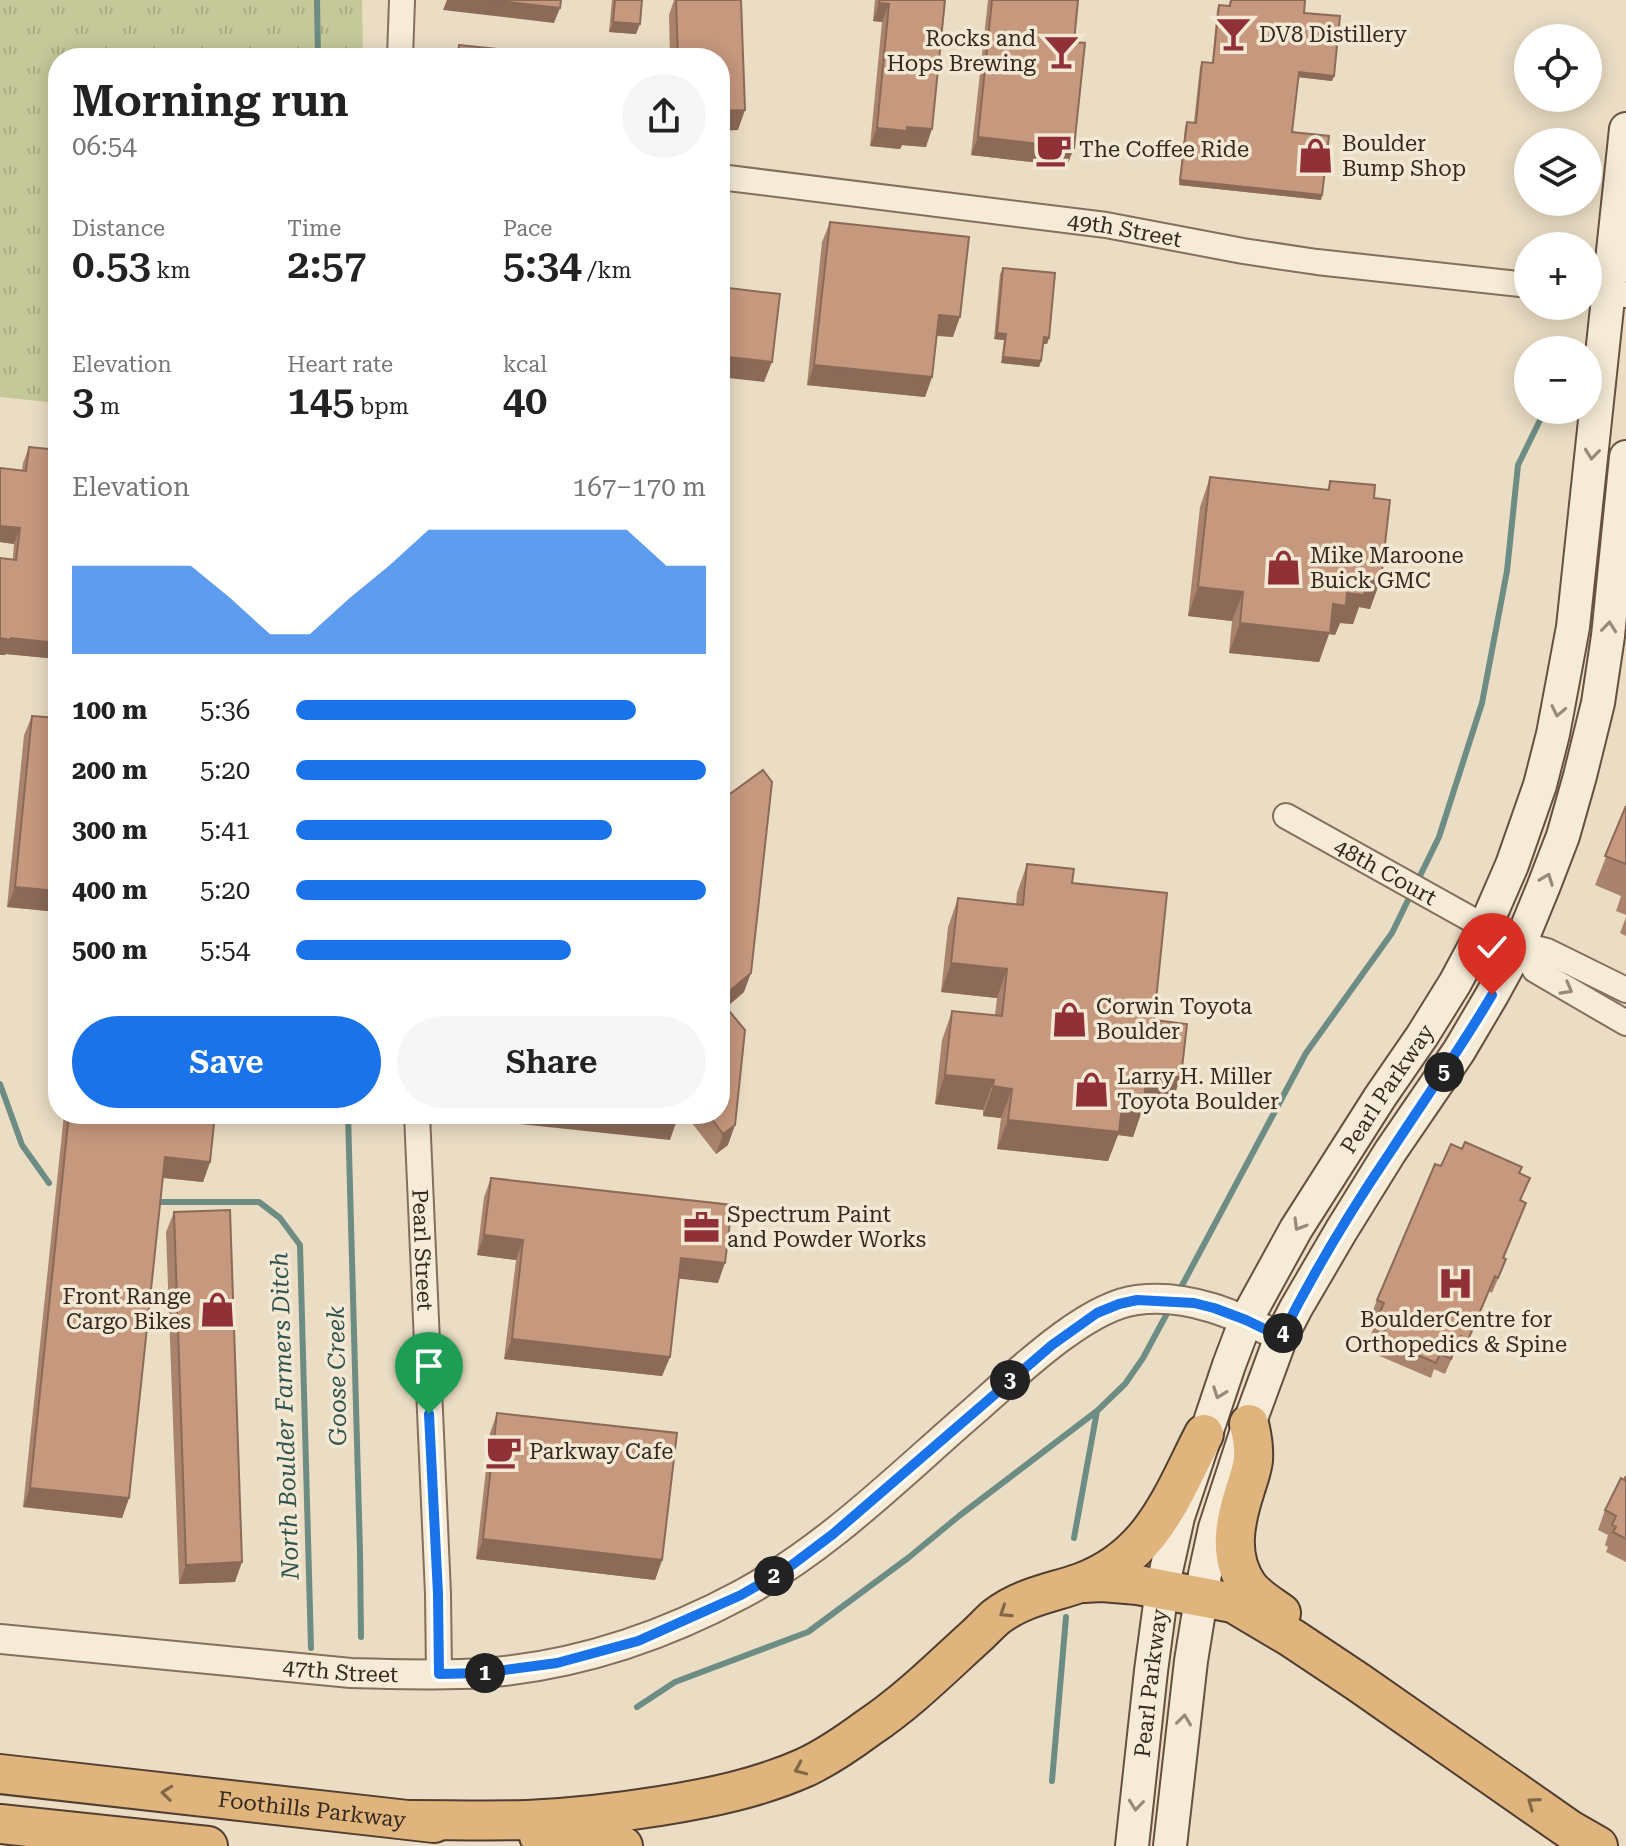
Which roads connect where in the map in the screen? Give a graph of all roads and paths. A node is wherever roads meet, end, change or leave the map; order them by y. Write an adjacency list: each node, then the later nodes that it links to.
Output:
1 (402, 0): 2 (street)
2 (400, 48)
3 (1626, 129): 6 (main road, Pearl Parkway)
4 (730, 178): 5 (street, 49th Street)
5 (1514, 283)
6 (1608, 293): 9 (main road, Pearl Parkway, one-way to 9)
7 (1626, 457): 10 (main road, Pearl Parkway, one-way to 7)
8 (1286, 816): 9 (street, 48th Court)
9 (1485, 927): 10 (street, 48th Court); 14 (main road, Pearl Parkway, one-way to 14)
10 (1520, 944): 11 (street, 48th Court); 12 (street, one-way to 12); 15 (main road, Pearl Parkway)
11 (1626, 990)
12 (1626, 1023)
13 (417, 1124): 22 (street, Pearl Street)
14 (1246, 1320): 15 (street, 47th Street); 17 (main road, Pearl Parkway, one-way to 17); 22 (street, 47th Street)
15 (1281, 1337): 16 (main road, Pearl Parkway)
16 (1249, 1424): 20 (main road, Pearl Parkway); 23 (highway)
17 (1204, 1434): 18 (highway); 19 (main road, Pearl Parkway)
18 (1077, 1584): 19 (highway); 25 (highway, one-way to 25)
19 (1162, 1589): 20 (highway); 29 (main road, Pearl Parkway, one-way to 29)
20 (1200, 1596): 23 (highway); 30 (main road, Pearl Parkway, one-way to 20)
21 (0, 1639): 22 (street, 47th Street)
22 (439, 1674)
23 (1419, 1724): 31 (highway, one-way to 23)
24 (0, 1774): 25 (highway, Foothills Parkway, one-way to 24)
25 (412, 1820): 28 (highway, Foothills Parkway)
26 (0, 1824): 27 (highway)
27 (208, 1846)
28 (623, 1846)
29 (1132, 1846)
30 (1170, 1846)
31 (1598, 1846)

